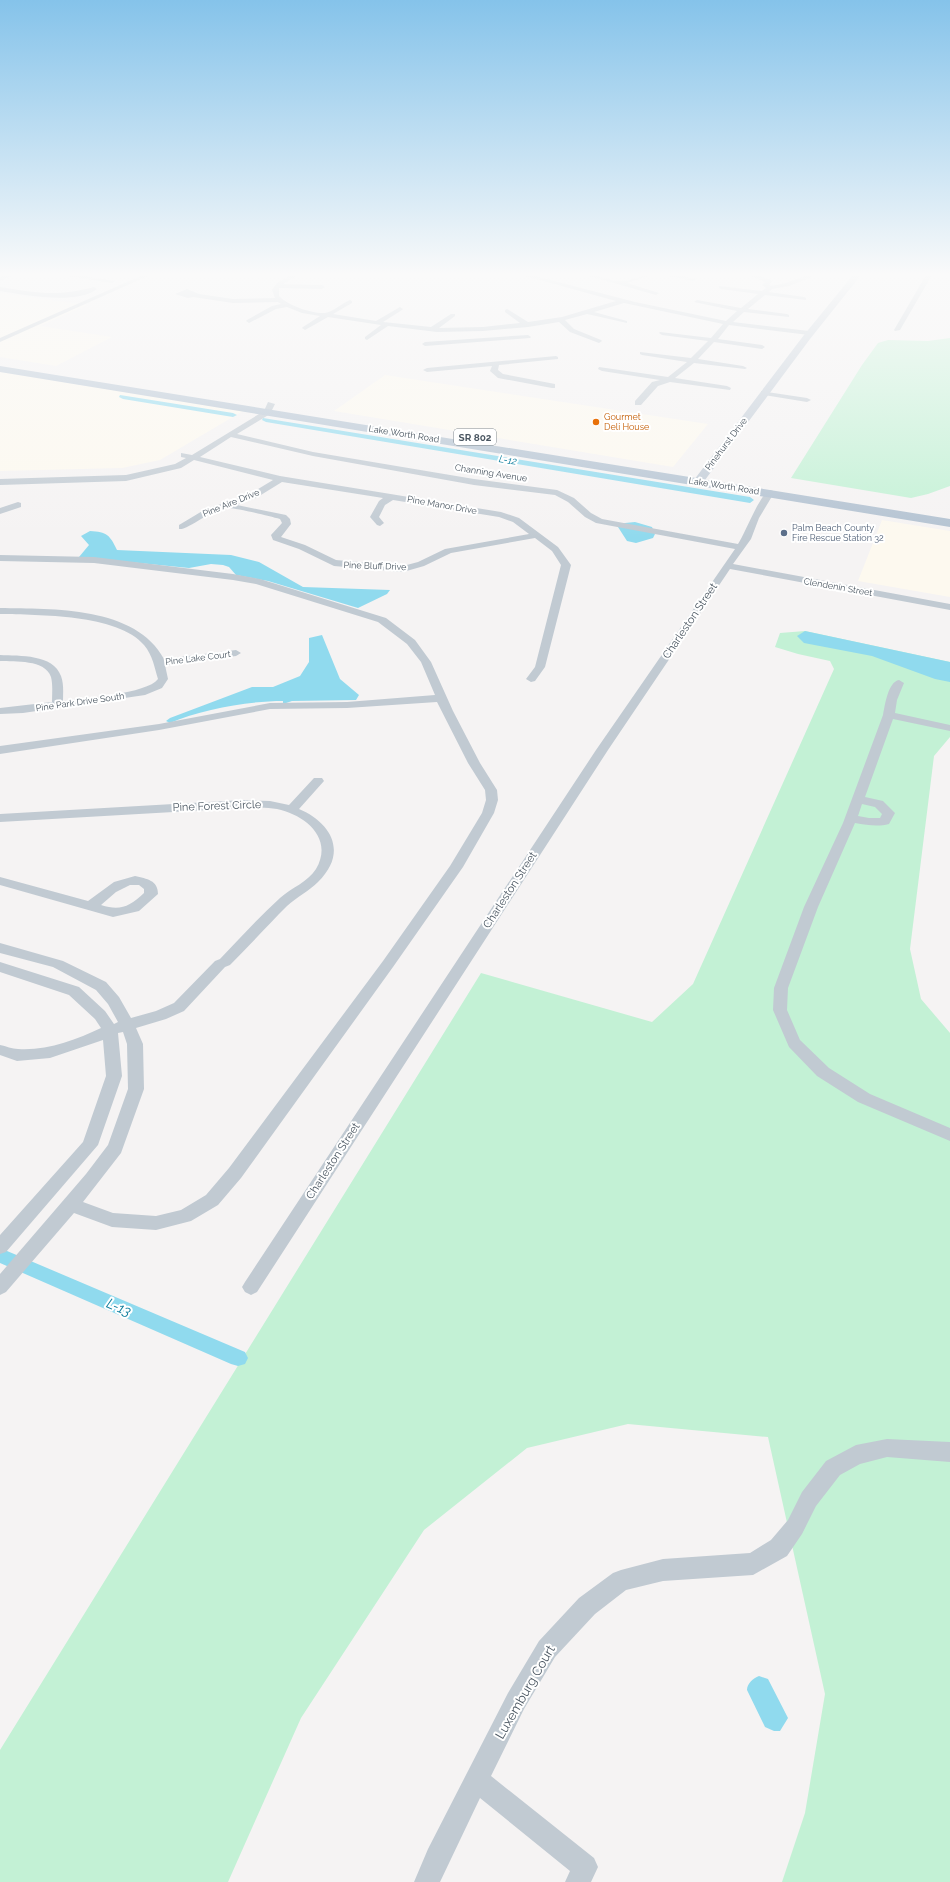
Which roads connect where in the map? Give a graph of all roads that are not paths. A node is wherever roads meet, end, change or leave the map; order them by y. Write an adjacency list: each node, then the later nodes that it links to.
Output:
1 (5, 363): 16 (main road, Lake Worth Road / SR 802)
2 (475, 363): 10 (street)
3 (494, 363): 12 (street)
4 (690, 363): 11 (street)
5 (705, 363): 7 (street)
6 (787, 363): 15 (street, Pinehurst Drive)
7 (743, 368)
8 (0, 369): 14 (main road, Lake Worth Road / SR 802)
9 (602, 369): 11 (street)
10 (427, 370)
11 (668, 380): 13 (street); 18 (street)
12 (552, 386)
13 (727, 388)
14 (124, 389): 16 (main road); 19 (main road, Lake Worth Road / SR 802)
15 (764, 393): 17 (street); 26 (street, Pinehurst Drive)
16 (227, 397): 19 (main road, Lake Worth Road / SR 802)
17 (807, 400)
18 (638, 403)
19 (265, 408): 20 (street); 21 (main road, Lake Worth Road / SR 802); 22 (main road, Lake Worth Road / SR 802); 23 (street)
20 (231, 435): 24 (street); 39 (street, Channing Avenue)
21 (544, 448): 22 (main road); 26 (main road, Lake Worth Road / SR 802)
22 (503, 450): 26 (main road, Lake Worth Road / SR 802)
23 (184, 455): 24 (street, Pine Manor Drive); 25 (street)
24 (194, 458): 27 (street, Pine Manor Drive); 28 (street)
25 (0, 477)
26 (701, 478): 29 (main road, Lake Worth Road / SR 802); 34 (main road, Lake Worth Road / SR 802)
27 (280, 479): 30 (street, Pine Manor Drive); 32 (street, Pine Aire Drive)
28 (0, 482)
29 (770, 493): 36 (main road, Lake Worth Road / SR 802); 39 (street, Charleston Street)
30 (392, 496): 35 (street); 38 (street, Pine Manor Drive)
31 (18, 505): 33 (street)
32 (226, 505): 37 (street, Pine Aire Drive); 38 (street, Pine Bluff Drive)
33 (0, 511)
34 (950, 514)
35 (380, 523)
36 (950, 523)
37 (182, 527)
38 (536, 534): 47 (street, Pine Manor Drive)
39 (740, 547): 41 (street, Charleston Street)
40 (0, 558): 49 (street)
41 (727, 566): 42 (street, Clendenin Street); 75 (street, Charleston Street)
42 (950, 607)
43 (0, 611): 46 (street)
44 (236, 653): 46 (street, Pine Lake Court)
45 (0, 658): 50 (street)
46 (159, 663): 50 (street, Pine Park Drive South)
47 (531, 679)
48 (899, 683): 52 (street)
49 (441, 698): 54 (street); 70 (street)
50 (58, 705): 51 (street, Pine Park Drive South)
51 (0, 711)
52 (889, 715): 53 (street); 58 (street)
53 (950, 728)
54 (31, 746): 55 (street); 56 (street)
55 (0, 750)
56 (0, 758)
57 (318, 781): 59 (street)
58 (859, 799): 61 (street); 61 (street)
59 (291, 810): 60 (street, Pine Forest Circle); 66 (street, Pine Forest Circle)
60 (0, 818)
61 (851, 818): 69 (street)
62 (0, 881): 63 (street)
63 (91, 906)
64 (0, 948): 66 (street)
65 (0, 967): 67 (street)
66 (127, 1024): 67 (street, Pine Forest Circle); 70 (street)
67 (110, 1030): 68 (street, Pine Forest Circle); 71 (street)
68 (0, 1050)
69 (950, 1135)
70 (70, 1204): 72 (street)
71 (24, 1219): 72 (street); 73 (street)
72 (48, 1230): 74 (street)
73 (0, 1247)
74 (0, 1287)
75 (251, 1287)
76 (950, 1452): 77 (street, Luxemburg Court)
77 (476, 1780): 78 (street, Luxemburg Court); 79 (street)
78 (427, 1882)
79 (578, 1882)

